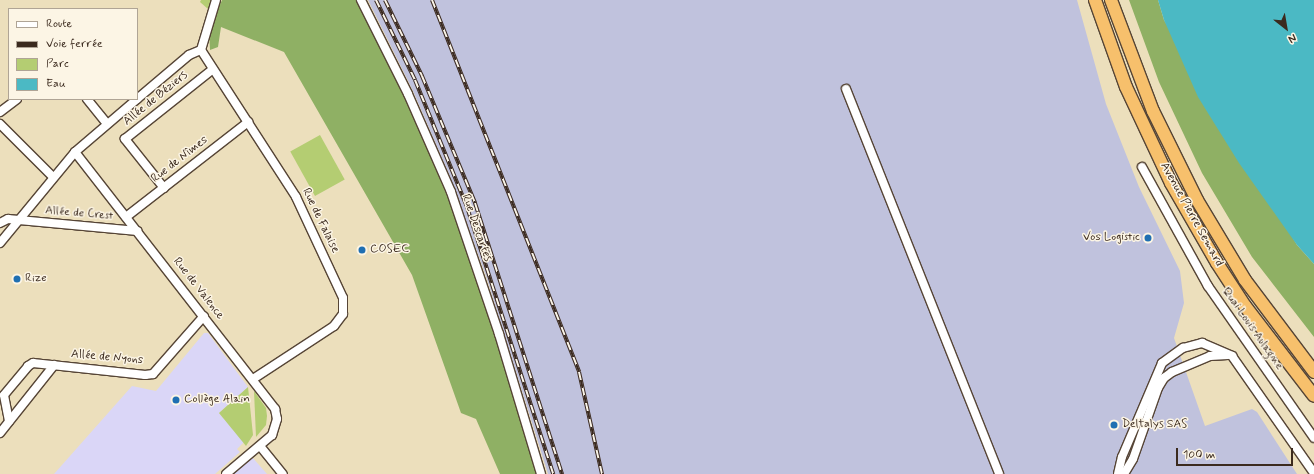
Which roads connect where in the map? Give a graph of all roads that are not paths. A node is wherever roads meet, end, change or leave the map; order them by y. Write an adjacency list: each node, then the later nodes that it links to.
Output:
1 (216, 0): 7 (street)
2 (361, 0): 42 (street, Rue Descartes)
3 (1091, 0): 6 (highway)
4 (1095, 0): 6 (highway)
5 (1111, 0): 32 (highway, Avenue Pierre Semard)
6 (1100, 17): 34 (highway, Avenue Pierre Semard)
7 (201, 50): 8 (street, Rue de Falaise); 10 (street)
8 (213, 69): 15 (street, Rue de Falaise); 21 (street, Allée de Béziers)
9 (846, 89): 43 (street)
10 (138, 98)
11 (16, 100): 14 (street)
12 (89, 100): 17 (street)
13 (136, 100): 17 (street)
14 (0, 112)
15 (248, 122): 21 (street, Rue de Nîmes); 33 (street, Rue de Falaise)
16 (0, 124): 20 (street)
17 (107, 124): 18 (street)
18 (74, 152): 20 (street); 23 (street, Rue de Valence)
19 (1142, 167): 37 (street, Quai Louis Aulagne)
20 (53, 177): 25 (street)
21 (164, 188): 23 (street, Rue de Nîmes)
22 (0, 214): 24 (street)
23 (126, 217): 27 (street, Rue de Valence)
24 (8, 219): 25 (street, Allée de Crest); 26 (street)
25 (18, 220): 27 (street, Allée de Crest); 28 (street)
26 (0, 223)
27 (137, 231): 29 (street, Rue de Valence)
28 (0, 243)
29 (204, 316): 31 (street, Allée de Nyons); 33 (street, Rue de Valence)
30 (1232, 356): 39 (street); 44 (street); 45 (street)
31 (54, 365): 35 (street, Allée de Nyons); 35 (street, Allée de Nyons)
32 (1314, 372)
33 (253, 379): 38 (street, Rue de Valence)
34 (1314, 396)
35 (9, 422): 36 (street, Allée de Nyons)
36 (0, 433)
37 (1314, 438)
38 (260, 446): 40 (street, Rue de Valence); 41 (street)
39 (1314, 473)
40 (226, 474)
41 (283, 474)
42 (541, 474)
43 (999, 474)
44 (1118, 474)
45 (1124, 474)

